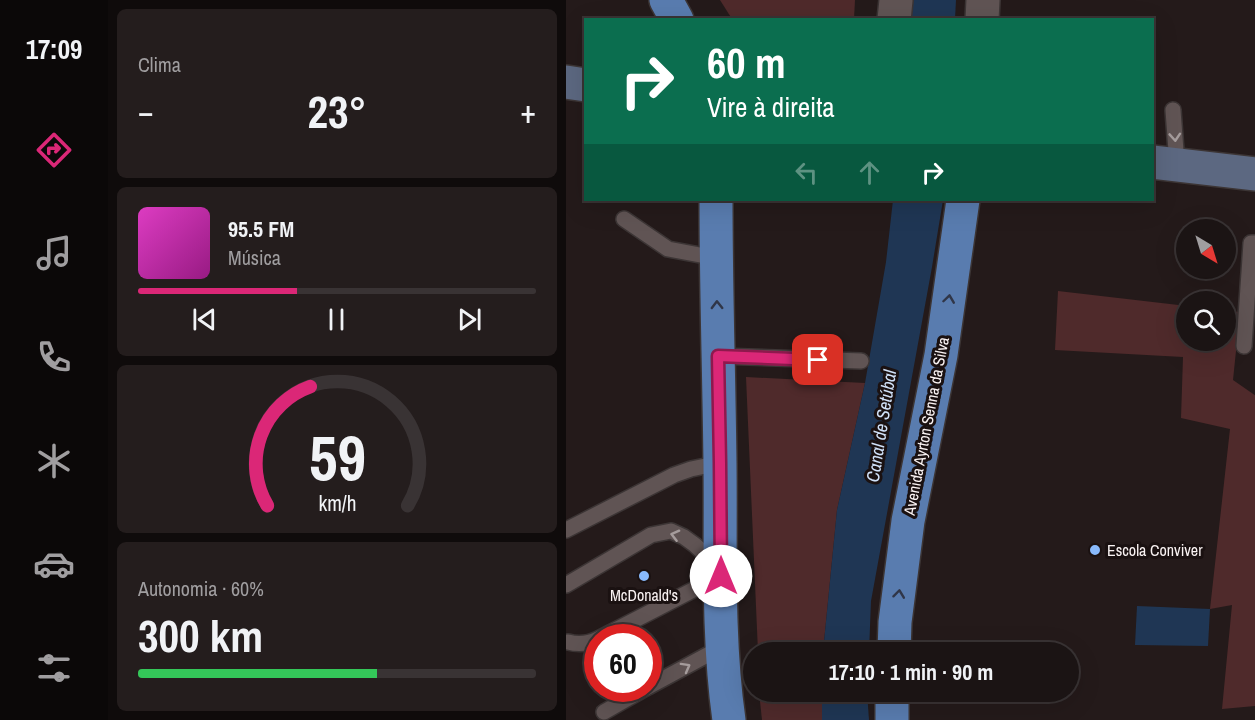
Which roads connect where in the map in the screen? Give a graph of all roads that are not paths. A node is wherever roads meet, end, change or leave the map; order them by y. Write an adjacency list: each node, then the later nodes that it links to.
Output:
1 (666, 0): 4 (main road)
2 (896, 0): 5 (street)
3 (983, 0): 6 (street)
4 (676, 18)
5 (894, 18)
6 (982, 18)
7 (566, 82): 8 (main road)
8 (584, 85)
9 (1173, 110): 10 (lane, one-way to 10)
10 (1165, 164): 11 (main road)
11 (1256, 174)
12 (716, 201): 16 (main road)
13 (963, 201): 26 (main road, Avenida Ayrton Senna da Silva, one-way to 13)
14 (623, 219): 16 (lane)
15 (1256, 243): 17 (lane)
16 (716, 258): 18 (main road, one-way to 16)
17 (1244, 346)
18 (718, 356): 19 (lane); 20 (main road)
19 (861, 362)
20 (720, 463): 21 (lane); 22 (main road)
21 (566, 530)
22 (721, 572): 23 (lane, one-way to 23); 24 (lane); 28 (main road)
23 (566, 585)
24 (625, 624)
25 (568, 642): 27 (lane)
26 (894, 642)
27 (584, 644)
28 (723, 646): 29 (lane, one-way to 28); 33 (main road)
29 (662, 680)
30 (622, 702): 32 (lane)
31 (892, 702): 34 (main road)
32 (604, 712)
33 (729, 720)
34 (892, 720)

